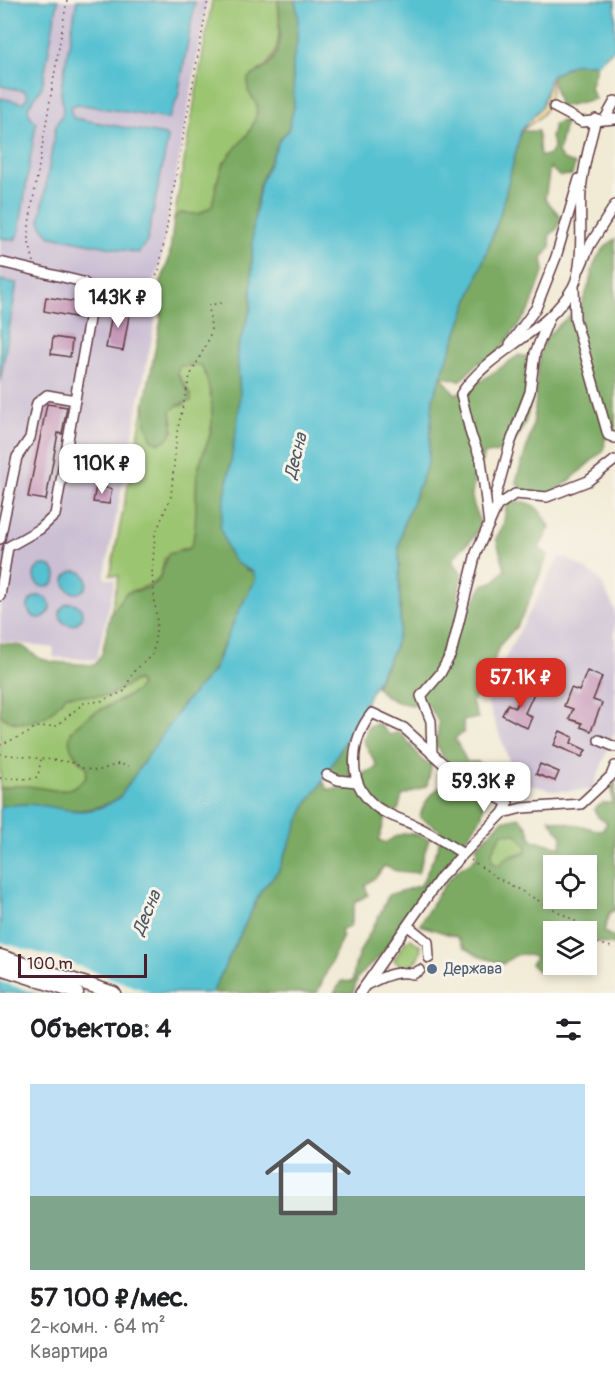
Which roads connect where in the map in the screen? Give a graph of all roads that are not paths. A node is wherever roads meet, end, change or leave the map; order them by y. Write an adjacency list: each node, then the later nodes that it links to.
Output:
1 (615, 101): 4 (street)
2 (554, 107): 4 (street)
3 (615, 113): 4 (street)
4 (605, 119): 5 (street)
5 (584, 165): 8 (street); 10 (street)
6 (615, 205): 8 (street)
7 (0, 262): 11 (street)
8 (574, 285): 9 (street); 12 (street)
9 (550, 318): 10 (street); 14 (street)
10 (505, 352): 15 (street)
11 (75, 400): 16 (street); 17 (street)
12 (615, 438)
13 (615, 460): 14 (street)
14 (498, 506): 15 (street)
15 (489, 525): 21 (street)
16 (0, 538)
17 (3, 554): 18 (street)
18 (0, 596)
19 (599, 740): 20 (street)
20 (615, 747)
21 (432, 754): 24 (street); 25 (street)
22 (615, 766): 25 (street)
23 (327, 775): 24 (street)
24 (356, 782): 26 (street)
25 (503, 813): 26 (street)
26 (462, 853): 27 (street)
27 (408, 926): 29 (street); 32 (street)
28 (0, 956): 34 (main road)
29 (429, 958)
30 (0, 968): 33 (main road)
31 (420, 970): 32 (street)
32 (362, 989)
33 (77, 993)
34 (114, 993)

